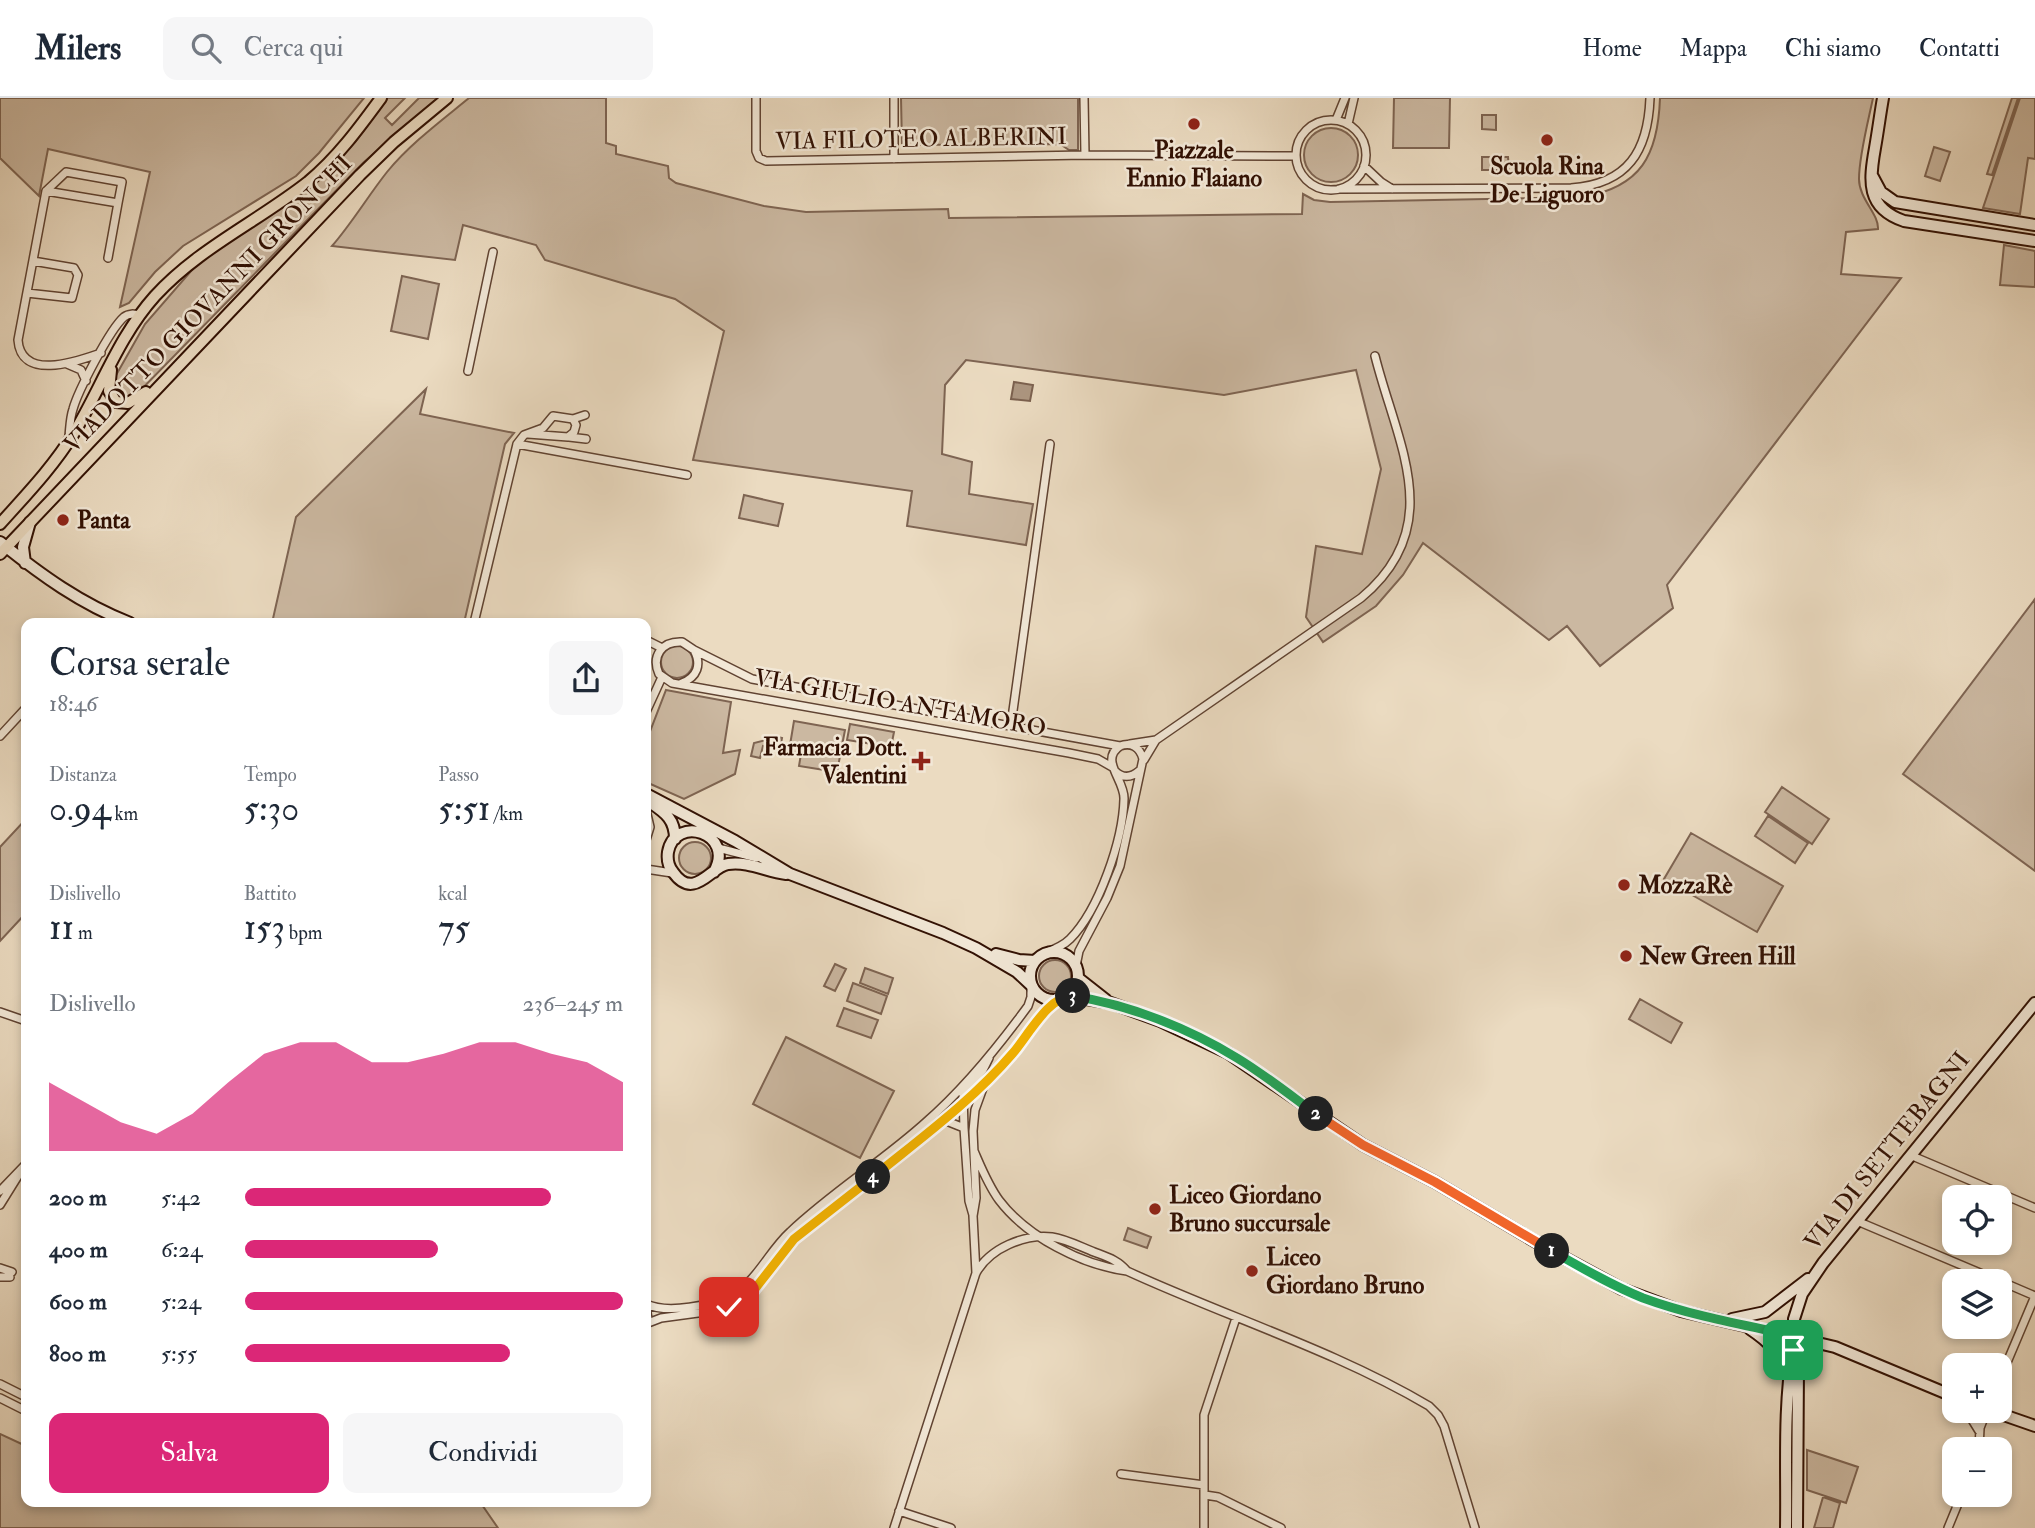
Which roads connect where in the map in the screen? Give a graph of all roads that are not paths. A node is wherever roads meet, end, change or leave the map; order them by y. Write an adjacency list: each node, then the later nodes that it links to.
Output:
1 (381, 98): 27 (main road, VIADOTTO GIOVANNI GRONCHI)
2 (447, 98): 32 (main road, VIADOTTO GIOVANNI GRONCHI)
3 (755, 98): 14 (street, VIA FILOTEO ALBERINI)
4 (894, 98): 14 (street)
5 (1084, 98): 12 (street)
6 (1345, 98): 10 (street)
7 (1354, 98): 11 (street)
8 (1650, 98): 18 (street)
9 (1883, 98): 16 (street)
10 (1336, 120): 11 (street); 13 (street)
11 (1348, 124): 15 (street)
12 (1085, 155): 13 (street); 14 (street, VIA FILOTEO ALBERINI)
13 (1296, 156): 17 (street)
14 (894, 159)
15 (1364, 166): 17 (street); 18 (street)
16 (1871, 172): 21 (street); 22 (street)
17 (1339, 189): 18 (street)
18 (1393, 189)
19 (46, 191): 20 (street); 20 (street); 25 (street)
20 (118, 204): 24 (street)
21 (2035, 225)
22 (2035, 241)
23 (493, 251): 33 (street)
24 (108, 258)
25 (33, 261): 26 (street); 26 (street)
26 (27, 293): 31 (street)
27 (140, 315): 28 (main road, VIADOTTO GIOVANNI GRONCHI); 29 (street, VIADOTTO GIOVANNI GRONCHI)
28 (121, 345): 32 (main road); 40 (main road, VIADOTTO GIOVANNI GRONCHI)
29 (101, 353): 31 (street); 34 (street, VIADOTTO GIOVANNI GRONCHI)
30 (1375, 356): 59 (street)
31 (66, 364): 34 (street)
32 (178, 365): 44 (main road, VIADOTTO GIOVANNI GRONCHI)
33 (468, 371)
34 (86, 381): 40 (street, VIADOTTO GIOVANNI GRONCHI)
35 (585, 415): 36 (street)
36 (573, 419): 37 (street); 38 (street)
37 (527, 434): 38 (street); 41 (street)
38 (568, 437): 39 (street)
39 (586, 439)
40 (69, 441): 45 (main road, VIADOTTO GIOVANNI GRONCHI)
41 (517, 444): 43 (street); 49 (street)
42 (1050, 444): 57 (street)
43 (687, 475)
44 (30, 522): 46 (main road, VIADOTTO GIOVANNI GRONCHI); 47 (street)
45 (0, 524)
46 (2, 548): 47 (street)
47 (25, 563): 48 (street)
48 (106, 618)
49 (475, 618)
50 (651, 642): 51 (street)
51 (662, 648): 52 (street, VIA GIULIO ANTAMORO); 53 (street)
52 (694, 650): 54 (street); 57 (street, VIA GIULIO ANTAMORO)
53 (662, 677): 54 (street, VIA GIULIO ANTAMORO); 55 (street)
54 (679, 684): 62 (street, VIA GIULIO ANTAMORO)
55 (651, 701)
56 (21, 713): 58 (street)
57 (1011, 725): 60 (street, VIA GIULIO ANTAMORO)
58 (0, 736)
59 (1156, 740): 60 (street, VIA GIULIO ANTAMORO); 61 (street)
60 (1124, 745): 61 (street); 62 (street)
61 (1141, 767): 62 (street); 77 (street)
62 (1113, 769): 75 (street)
63 (651, 796): 65 (street)
64 (651, 804): 67 (street)
65 (671, 806): 66 (street); 69 (street)
66 (700, 832): 67 (street); 68 (street)
67 (675, 839): 72 (street)
68 (718, 848): 69 (street); 71 (street)
69 (775, 863): 73 (street)
70 (651, 870): 72 (street)
71 (714, 872): 72 (street); 73 (street)
72 (674, 874)
73 (790, 874): 74 (street)
74 (976, 948): 76 (street); 78 (street)
75 (1047, 952): 76 (street); 77 (street)
76 (1035, 961): 78 (street)
77 (1077, 972): 79 (street); 80 (street)
78 (1031, 985): 79 (street); 84 (street)
79 (1063, 998): 80 (street); 86 (street)
80 (1111, 1003): 110 (street)
81 (2035, 1003): 92 (street, VIA DI SETTEBAGNI)
82 (0, 1012): 83 (street)
83 (21, 1019)
84 (1000, 1041): 85 (street); 86 (street)
85 (992, 1051): 88 (street); 108 (street)
86 (1015, 1051): 87 (street)
87 (985, 1084): 88 (street); 91 (street)
88 (962, 1104): 89 (street); 90 (street)
89 (943, 1120): 90 (street); 111 (street)
90 (964, 1128): 98 (street)
91 (974, 1151): 98 (street); 100 (street)
92 (1910, 1155): 97 (street); 99 (street, VIA DI SETTEBAGNI)
93 (21, 1169): 95 (street)
94 (21, 1171): 96 (street)
95 (0, 1191)
96 (0, 1205)
97 (2035, 1208)
98 (973, 1216): 103 (street)
99 (1857, 1221): 102 (street); 104 (street, VIA DI SETTEBAGNI)
100 (1039, 1237): 103 (street); 109 (street)
101 (0, 1268): 105 (street)
102 (1971, 1269)
103 (976, 1273): 131 (street)
104 (1816, 1273): 110 (street); 113 (street, VIA DI SETTEBAGNI)
105 (0, 1277)
106 (2012, 1286): 107 (street)
107 (2035, 1296): 114 (street)
108 (651, 1307)
109 (1236, 1318): 128 (street); 136 (street)
110 (1722, 1321): 112 (street)
111 (651, 1323)
112 (1745, 1326): 113 (street); 115 (street)
113 (1795, 1336): 115 (street); 117 (street); 138 (street)
114 (2011, 1353)
115 (1788, 1379): 137 (street)
116 (0, 1384): 118 (street)
117 (1942, 1392)
118 (21, 1394)
119 (0, 1398): 120 (street)
120 (21, 1408)
121 (2012, 1418): 124 (street)
122 (1974, 1423): 125 (street)
123 (1983, 1423): 125 (street)
124 (2035, 1426)
125 (1979, 1432): 126 (street)
126 (1979, 1437)
127 (1121, 1474): 128 (street)
128 (1204, 1485): 129 (street)
129 (1205, 1495): 134 (street); 135 (street)
130 (1957, 1507): 139 (street)
131 (899, 1511): 132 (street); 133 (street)
132 (894, 1528)
133 (951, 1528)
134 (1205, 1528)
135 (1281, 1528)
136 (1475, 1528)
137 (1786, 1528)
138 (1797, 1528)
139 (1948, 1528)

